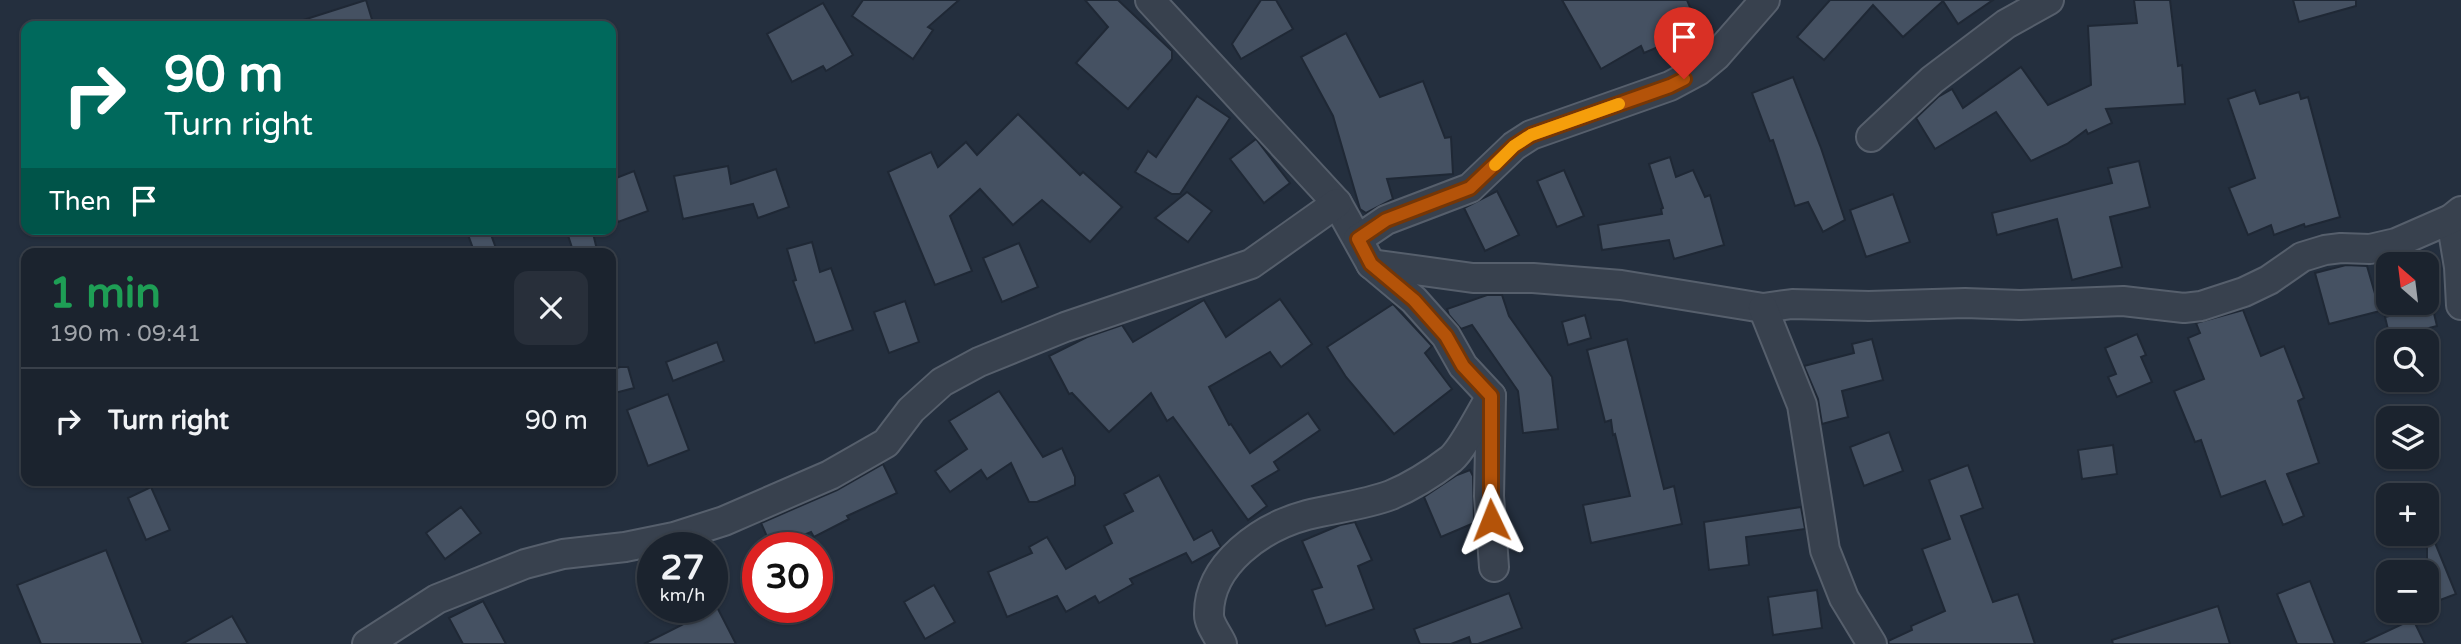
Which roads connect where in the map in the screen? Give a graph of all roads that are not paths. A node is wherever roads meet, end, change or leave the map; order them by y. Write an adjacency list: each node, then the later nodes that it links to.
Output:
1 (1150, 0): 5 (street)
2 (1765, 0): 7 (street)
3 (2049, 0): 4 (street)
4 (1871, 136)
5 (1337, 203): 7 (street); 13 (street)
6 (2456, 215): 9 (street); 10 (street)
7 (1358, 239): 8 (street)
8 (1371, 264): 10 (street); 11 (street)
9 (2461, 305)
10 (1763, 308): 15 (street)
11 (1491, 396): 12 (street); 14 (street)
12 (1493, 567)
13 (367, 644)
14 (1222, 644)
15 (1872, 644)

